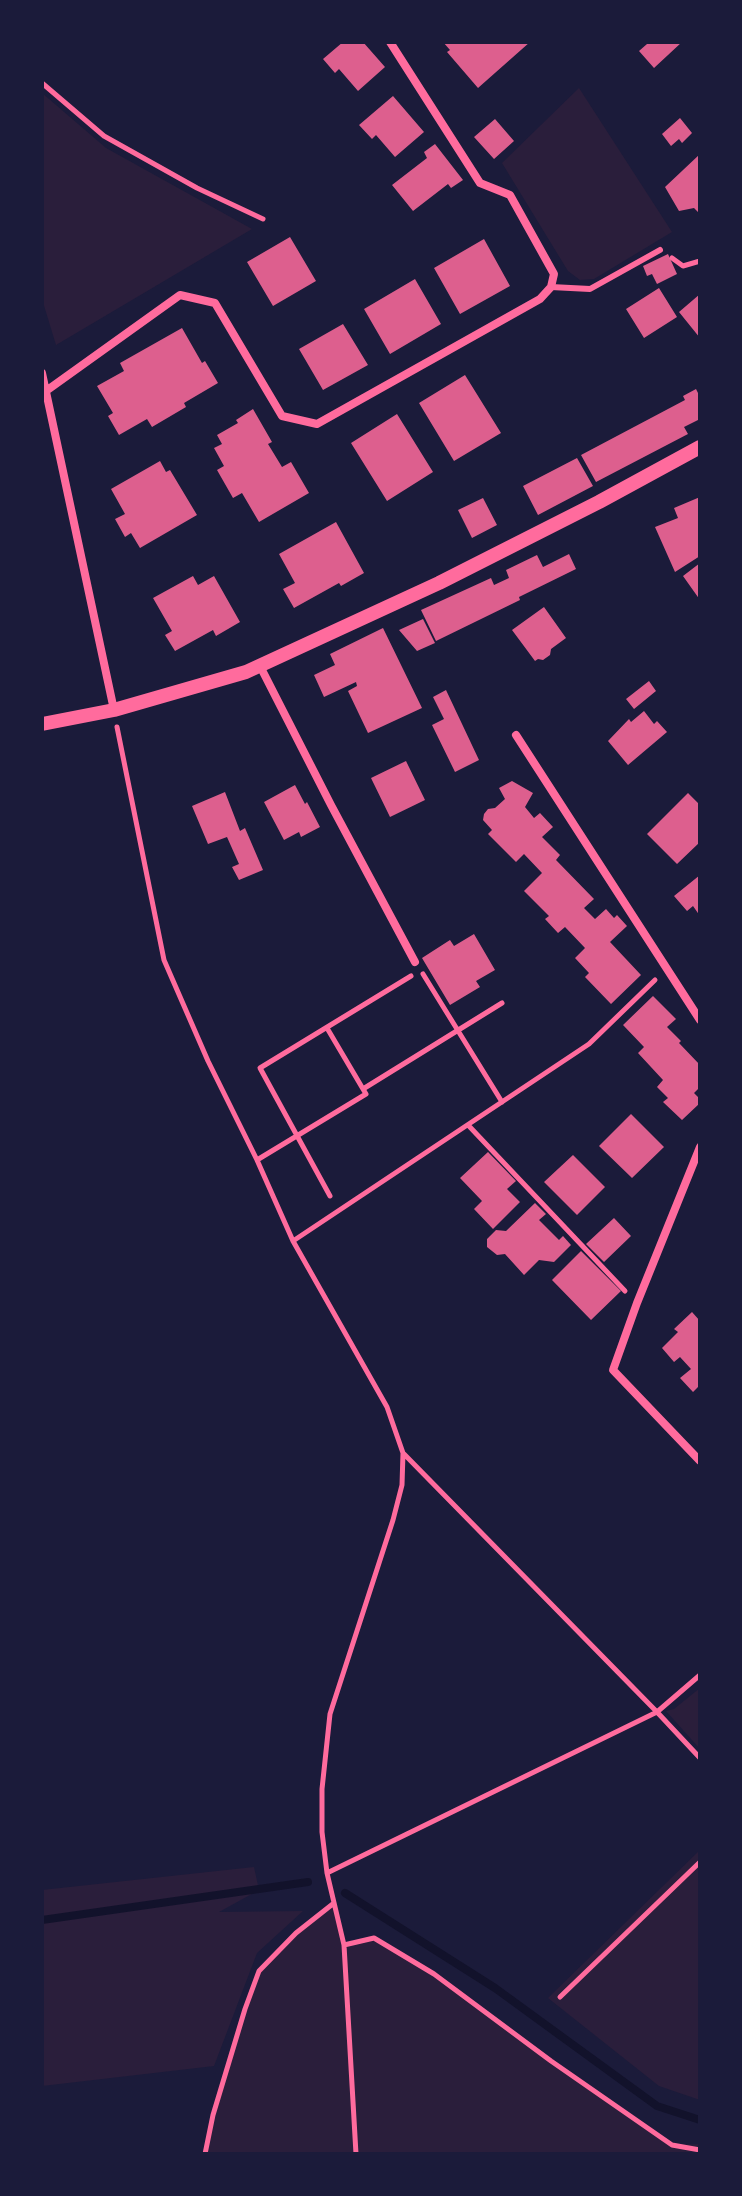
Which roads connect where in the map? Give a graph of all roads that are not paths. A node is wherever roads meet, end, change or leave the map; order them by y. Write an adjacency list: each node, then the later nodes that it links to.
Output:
1 (390, 42): 3 (street)
2 (660, 250): 3 (lane)
3 (551, 287): 5 (street)
4 (42, 373): 5 (street)
5 (46, 391): 8 (street)
6 (700, 449): 7 (street)
7 (260, 666): 8 (street); 11 (street)
8 (114, 710): 9 (street)
9 (42, 724)
10 (516, 735): 12 (street)
11 (415, 962)
12 (700, 1020)
13 (700, 1147): 14 (street)
14 (700, 1461)

